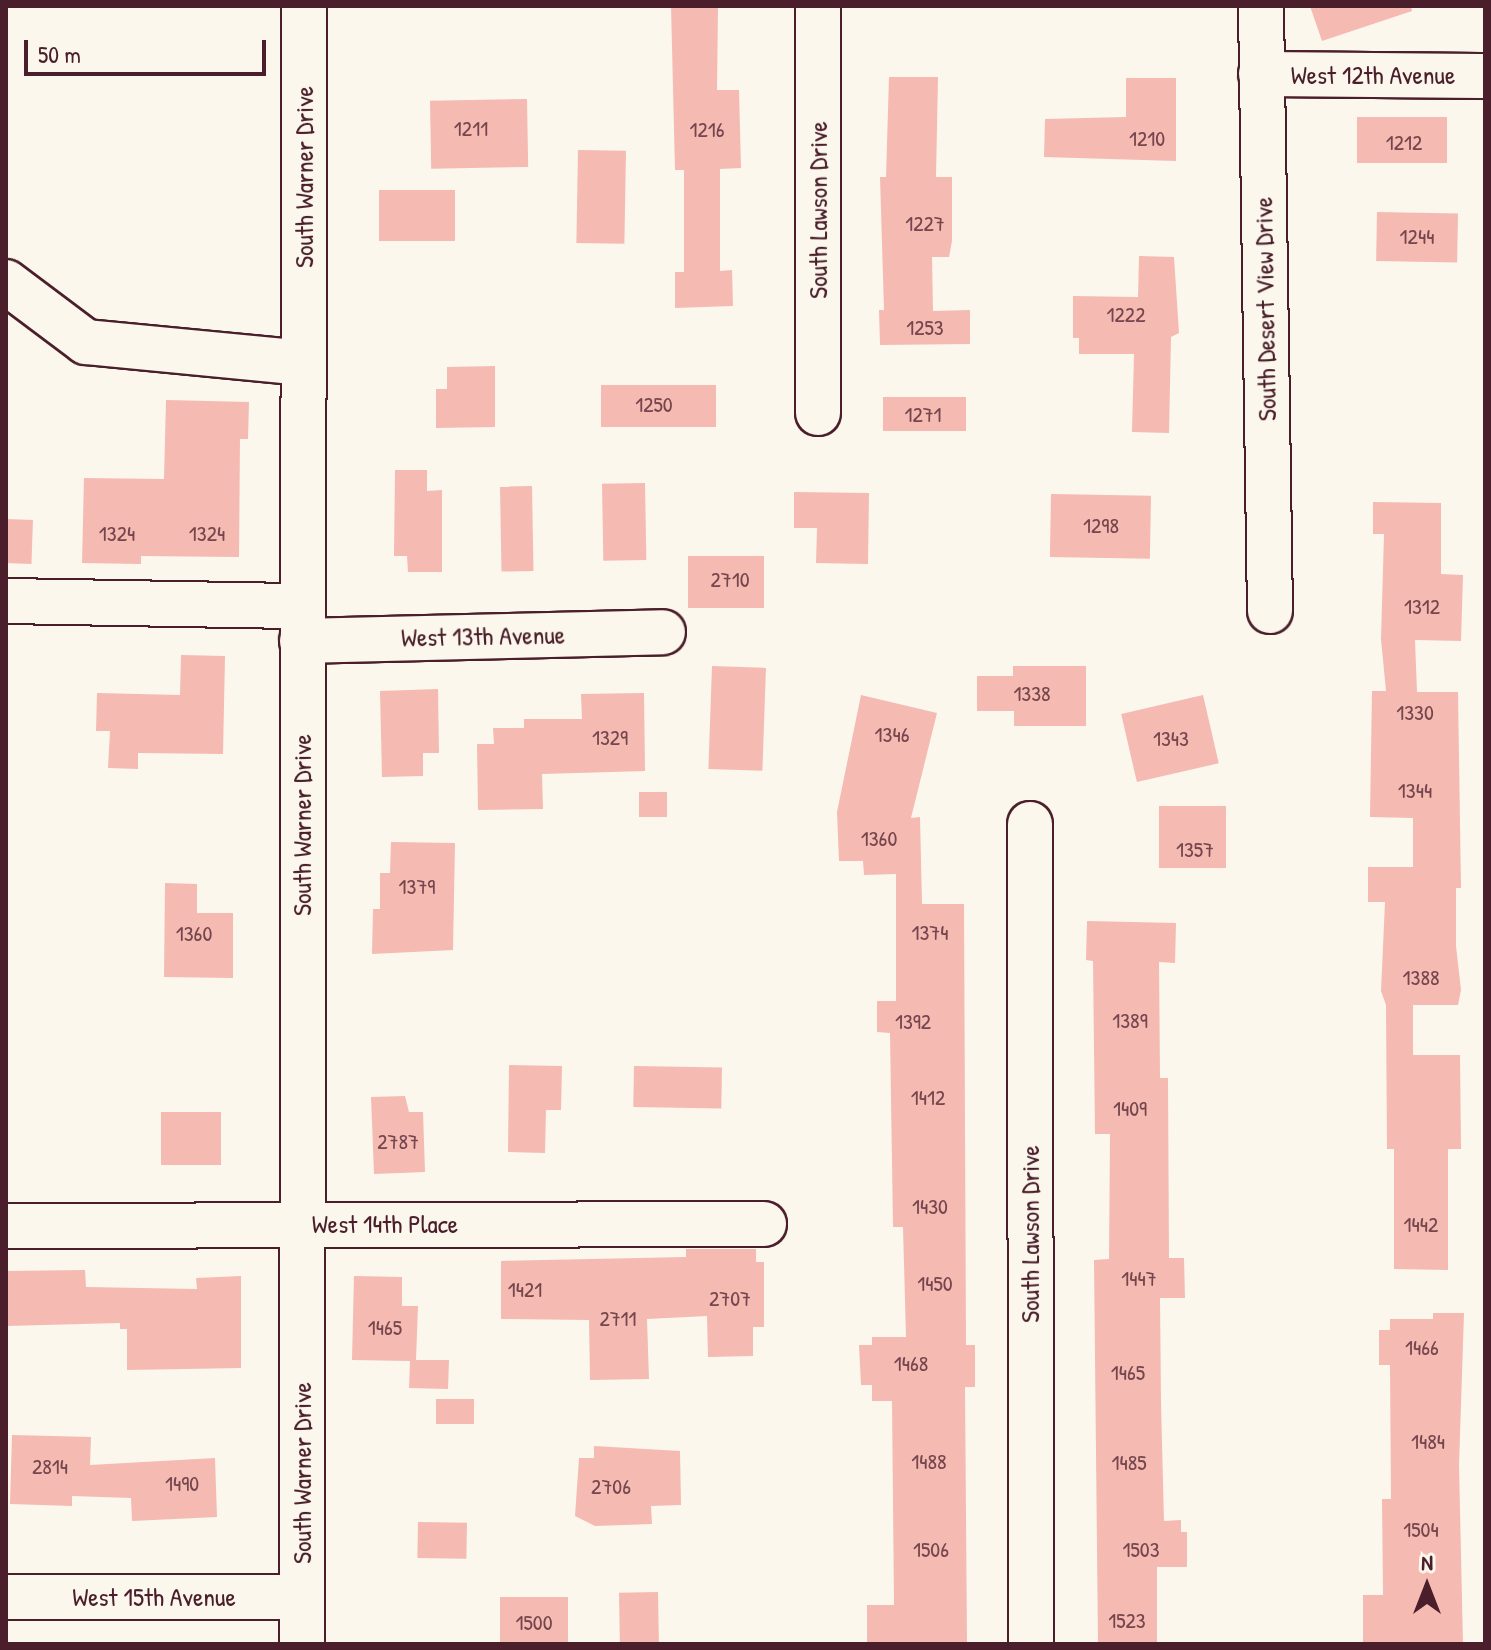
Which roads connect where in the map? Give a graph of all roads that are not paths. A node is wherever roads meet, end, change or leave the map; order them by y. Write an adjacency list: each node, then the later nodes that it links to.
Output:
1 (304, 6): 7 (street, South Warner Drive)
2 (818, 6): 8 (street, South Lawson Drive)
3 (1261, 6): 4 (street, South Desert View Drive)
4 (1261, 74): 5 (street, West 12th Avenue); 10 (street, South Desert View Drive)
5 (1485, 76)
6 (6, 282): 7 (street)
7 (303, 363): 11 (street, South Warner Drive)
8 (818, 413)
9 (6, 601): 11 (street, West 13th Avenue)
10 (1270, 611)
11 (302, 623): 12 (street, West 13th Avenue); 14 (street, South Warner Drive)
12 (663, 632)
13 (1030, 824): 20 (street, South Lawson Drive)
14 (303, 1224): 15 (street, West 14th Place); 16 (street, West 14th Place); 18 (street, South Warner Drive)
15 (764, 1224)
16 (6, 1226)
17 (6, 1597): 18 (street, West 15th Avenue)
18 (302, 1597): 19 (street, South Warner Drive)
19 (302, 1644)
20 (1031, 1644)

